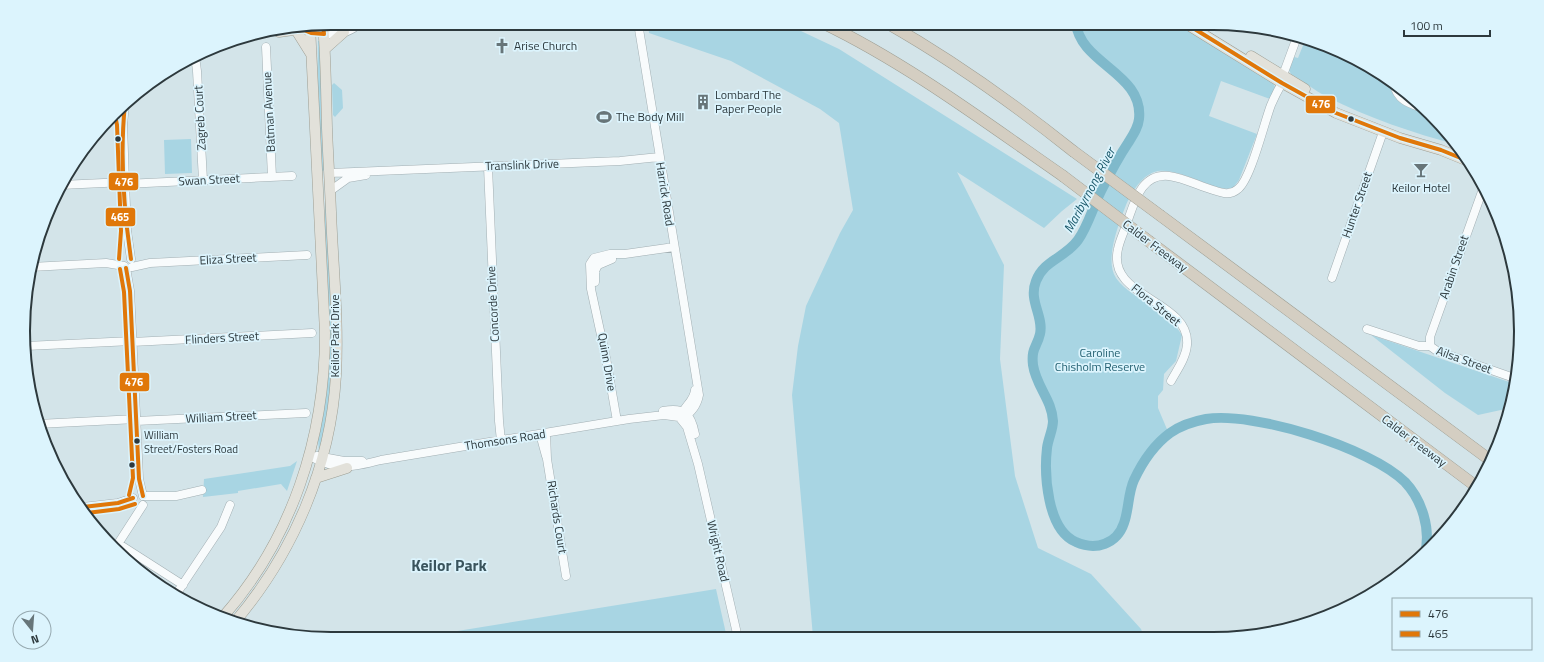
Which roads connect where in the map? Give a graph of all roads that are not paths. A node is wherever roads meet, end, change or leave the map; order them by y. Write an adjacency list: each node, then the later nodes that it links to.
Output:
1 (323, 30): 14 (main road, Keilor Park Drive)
2 (334, 30): 11 (street)
3 (350, 30): 11 (street)
4 (641, 30): 26 (street, Harrick Road)
5 (836, 30): 64 (highway, Calder Freeway, bridge)
6 (898, 30): 59 (highway, bridge)
7 (1197, 30): 17 (main road)
8 (1207, 30): 17 (main road)
9 (306, 31): 15 (main road, Keilor Park Drive)
10 (306, 31): 15 (main road)
11 (344, 32): 14 (main road)
12 (1295, 41): 17 (street, Flora Street)
13 (266, 47): 33 (street, Batman Avenue)
14 (325, 49): 31 (main road, Keilor Park Drive)
15 (311, 54): 30 (main road, Keilor Park Drive)
16 (195, 62): 34 (street, Zagreb Court)
17 (1282, 79): 23 (main road); 50 (street, Flora Street)
18 (1397, 93): 19 (street)
19 (1410, 104)
20 (124, 113): 22 (street)
21 (121, 115): 22 (street)
22 (123, 124): 35 (street)
23 (1383, 132): 24 (main road); 43 (street, Hunter Street)
24 (1441, 150): 25 (main road); 27 (main road)
25 (1455, 152)
26 (659, 157): 28 (street, Translink Drive); 39 (street, Harrick Road)
27 (1458, 157)
28 (488, 167): 29 (street, Translink Drive); 57 (street, Concorde Drive)
29 (384, 171): 31 (street, Translink Drive); 37 (street, Translink Drive)
30 (317, 173): 31 (main road); 58 (main road, Keilor Park Drive)
31 (330, 173): 37 (main road, Keilor Park Drive)
32 (292, 176): 33 (street, Swan Street)
33 (272, 177): 34 (street, Swan Street)
34 (203, 180): 35 (street, Swan Street)
35 (125, 183): 36 (street, Swan Street); 41 (street)
36 (68, 185)
37 (330, 191): 60 (main road, Keilor Park Drive)
38 (1480, 193): 48 (street, Arabin Street)
39 (674, 247): 52 (street, Harrick Road); 54 (street, Quinn Drive)
40 (307, 255): 41 (street, Eliza Street)
41 (128, 263): 42 (street, Eliza Street); 46 (street)
42 (37, 267)
43 (1332, 278)
44 (1367, 329): 48 (street, Ailsa Street)
45 (312, 333): 46 (street, Flinders Street)
46 (132, 342): 47 (street, Flinders Street); 53 (street)
47 (31, 346)
48 (1430, 346): 49 (street, Ailsa Street)
49 (1510, 377)
50 (1171, 381)
51 (306, 413): 53 (street, William Street)
52 (684, 414): 54 (street, Thomsons Road); 78 (street, Wright Road)
53 (136, 420): 55 (street, William Street); 66 (street)
54 (617, 421): 56 (street, Thomsons Road)
55 (45, 424)
56 (543, 434): 57 (street, Thomsons Road); 71 (street, Richards Court)
57 (502, 441): 61 (street, Thomsons Road)
58 (309, 456): 60 (street, Thomsons Road); 73 (main road, Keilor Park Drive)
59 (1486, 457)
60 (322, 459): 61 (street, Thomsons Road); 62 (street, Thomsons Road); 63 (main road, Keilor Park Drive)
61 (381, 460): 62 (street, Thomsons Road)
62 (347, 468): 63 (main road)
63 (316, 478): 75 (main road, Keilor Park Drive)
64 (1472, 484)
65 (202, 490): 66 (street)
66 (139, 501): 68 (street); 69 (street)
67 (230, 505): 72 (street)
68 (87, 507)
69 (118, 544)
70 (127, 552): 72 (street)
71 (566, 576)
72 (183, 585): 74 (street)
73 (248, 585): 75 (main road); 76 (main road, Keilor Park Drive)
74 (179, 591)
75 (258, 593): 77 (main road, Keilor Park Drive)
76 (226, 613)
77 (238, 617)
78 (737, 632)

